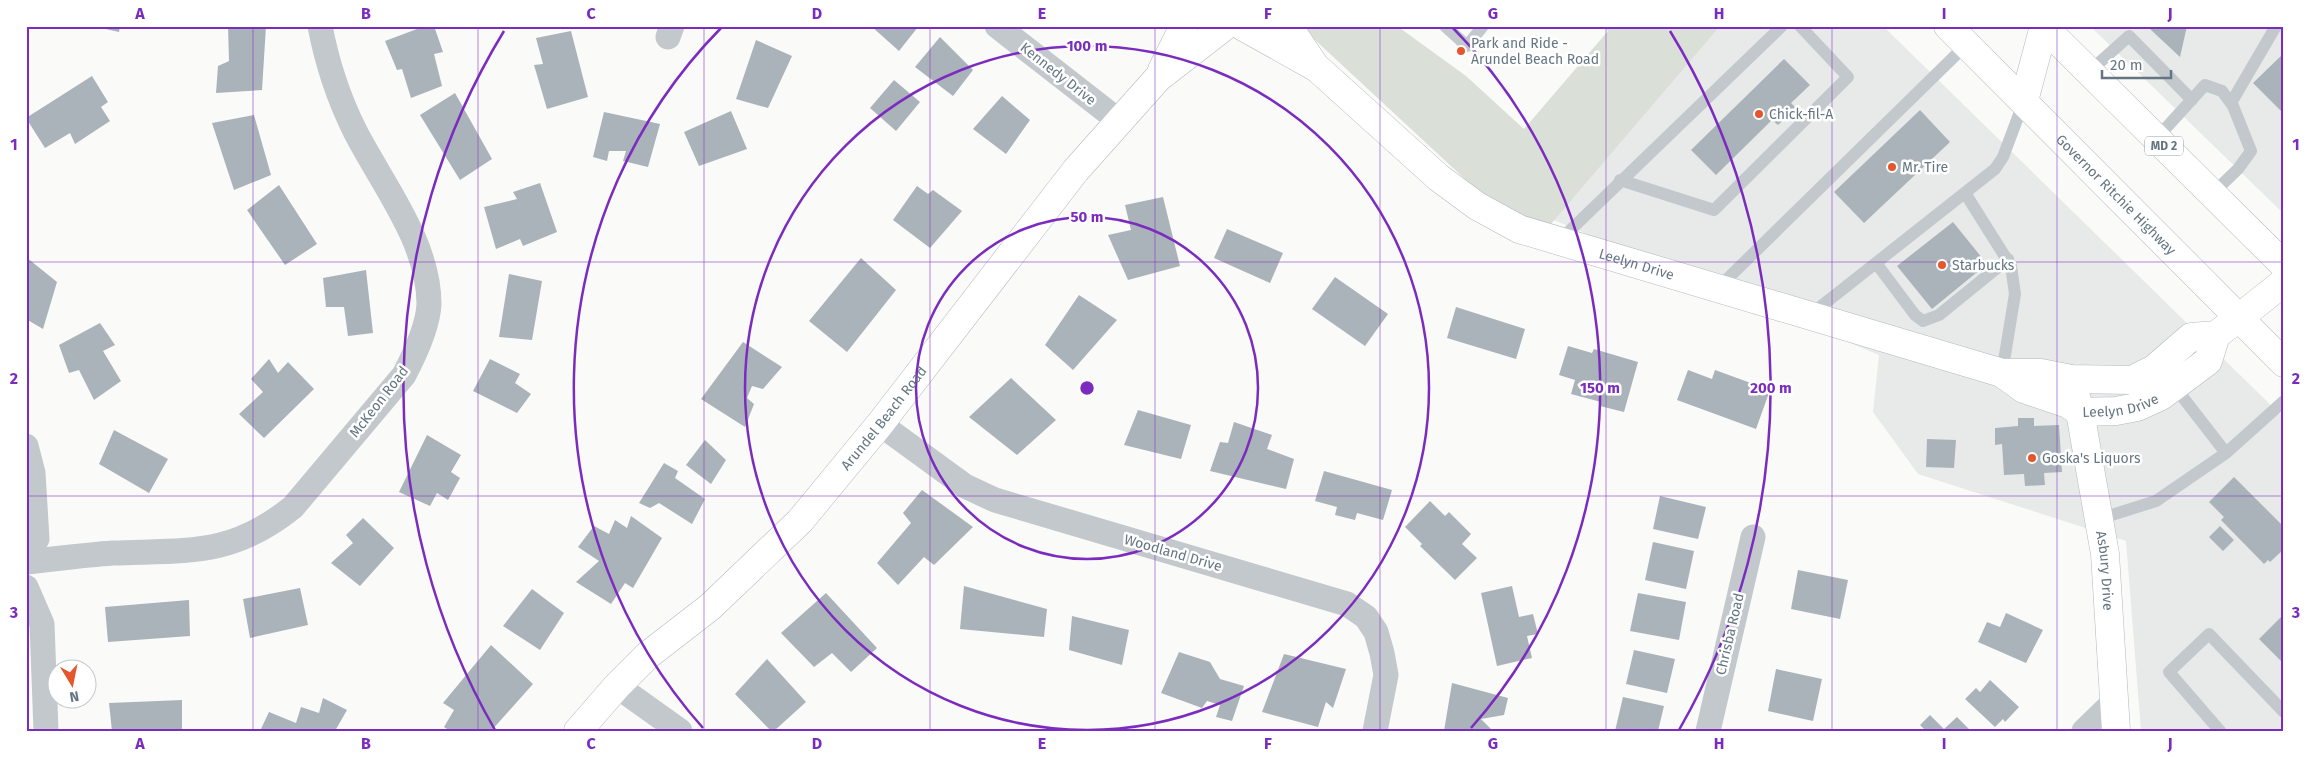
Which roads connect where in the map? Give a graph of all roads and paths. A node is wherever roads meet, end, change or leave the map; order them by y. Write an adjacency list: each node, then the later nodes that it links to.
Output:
1 (320, 26): 47 (street, McKeon Road)
2 (998, 26): 21 (street, Kennedy Drive)
3 (1184, 26): 17 (main road, Arundel Beach Road)
4 (1224, 26): 17 (main road, Arundel Beach Road)
5 (1242, 26): 15 (main road, Leelyn Drive)
6 (1288, 26): 15 (main road, Leelyn Drive)
7 (1444, 26): 8 (lane)
8 (1483, 26)
9 (1782, 26): 23 (lane)
10 (1800, 26): 23 (lane)
11 (2044, 26): 16 (main road, MD 2); 19 (main road)
12 (2276, 26): 20 (lane)
13 (2128, 31): 16 (lane); 18 (lane)
14 (1958, 35): 19 (main road, Governor Ritchie Highway); 31 (lane)
15 (1317, 68): 26 (main road, Leelyn Drive)
16 (2089, 72): 22 (main road, MD 2)
17 (1158, 78): 21 (main road, Arundel Beach Road)
18 (2192, 100): 20 (lane); 22 (lane)
19 (2024, 101): 24 (lane); 33 (main road, Governor Ritchie Highway)
20 (2231, 103): 25 (lane)
21 (1118, 121): 41 (main road, Arundel Beach Road)
22 (2156, 139): 25 (main road, MD 2)
23 (1620, 180): 26 (lane)
24 (1965, 193): 27 (lane); 28 (lane)
25 (2212, 194): 29 (main road, MD 2)
26 (1559, 241): 31 (main road, Leelyn Drive)
27 (2008, 259): 28 (lane); 36 (lane)
28 (1876, 263): 32 (lane)
29 (2284, 265)
30 (2284, 282): 33 (main road)
31 (1717, 288): 32 (main road, Leelyn Drive)
32 (1809, 316): 36 (main road, Leelyn Drive)
33 (2240, 317): 34 (main road); 35 (main road, Governor Ritchie Highway)
34 (2216, 335): 37 (main road, Leelyn Drive); 38 (main road, Leelyn Drive)
35 (2284, 363)
36 (2002, 373): 37 (main road, Leelyn Drive); 40 (main road, Leelyn Drive)
37 (2071, 379): 40 (main road, Asbury Drive)
38 (2174, 386): 40 (main road, Leelyn Drive); 43 (lane)
39 (2284, 400): 43 (lane)
40 (2080, 412): 44 (main road, Asbury Drive)
41 (880, 424): 49 (main road, Arundel Beach Road); 55 (street, Woodland Drive)
42 (26, 446): 46 (street)
43 (2226, 453): 44 (lane)
44 (2099, 519): 50 (main road, Asbury Drive)
45 (1753, 537): 56 (street, Chrisba Road)
46 (26, 551)
47 (26, 562)
48 (26, 587): 52 (street)
49 (617, 686): 53 (main road, Arundel Beach Road); 54 (street)
50 (2114, 702): 57 (street); 58 (main road, Asbury Drive)
51 (2284, 712): 59 (lane)
52 (46, 731)
53 (578, 731)
54 (680, 731)
55 (1375, 731)
56 (1708, 731)
57 (2084, 731)
58 (2116, 731)
59 (2220, 731)

